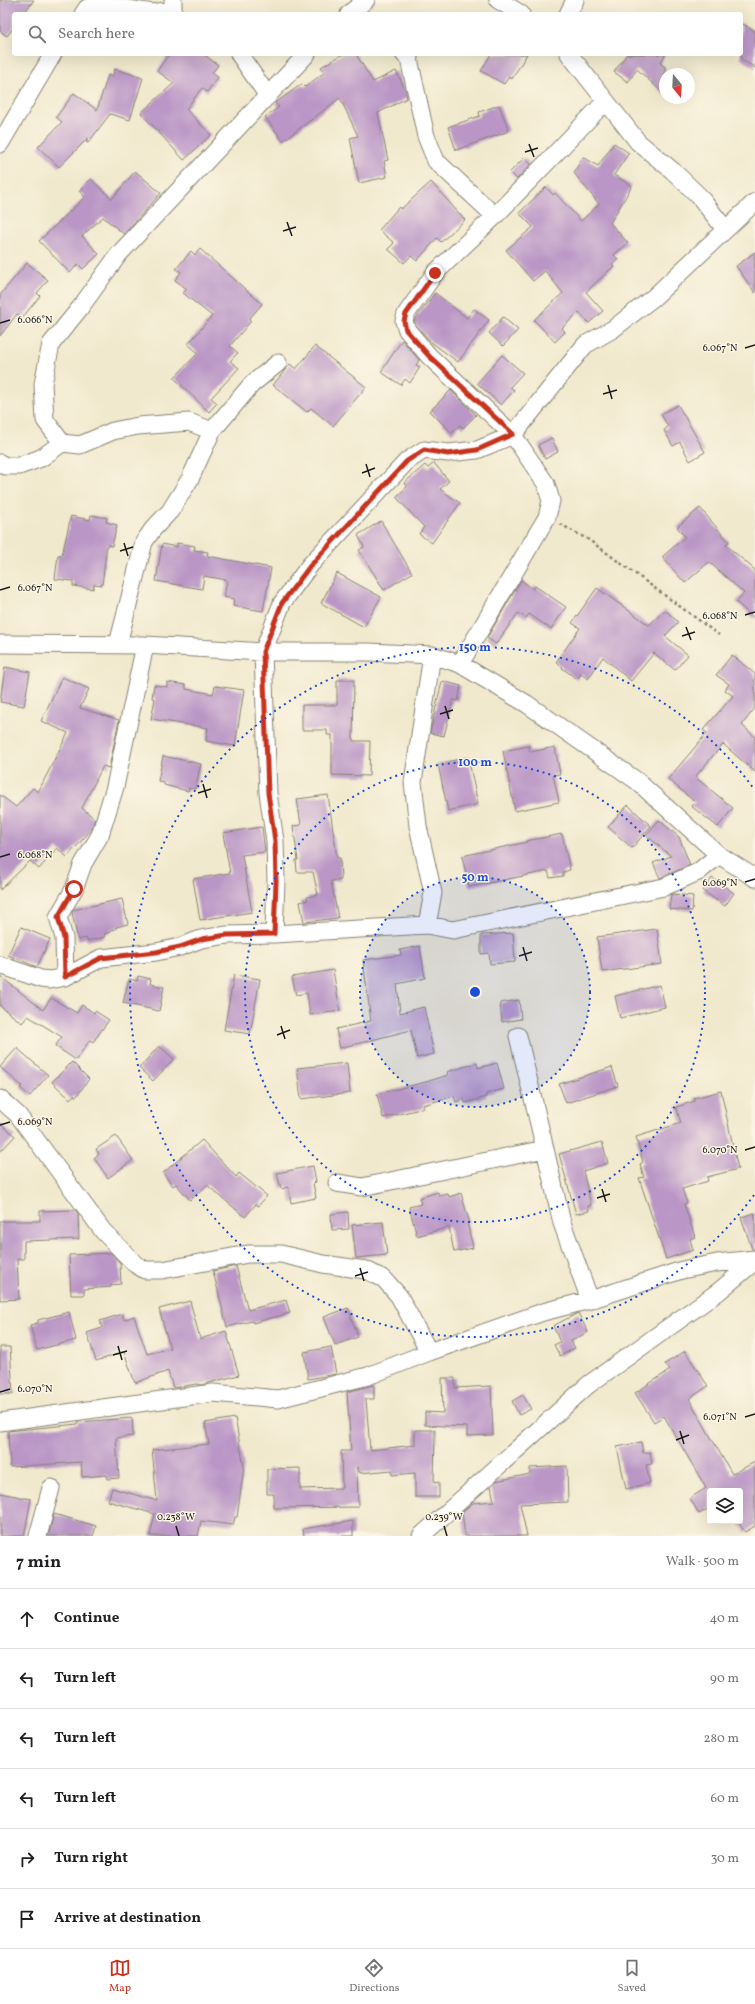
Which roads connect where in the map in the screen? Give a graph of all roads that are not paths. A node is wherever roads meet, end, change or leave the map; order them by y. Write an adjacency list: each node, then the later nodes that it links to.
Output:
1 (498, 0): 7 (street)
2 (575, 0): 8 (street)
3 (176, 8): 6 (street)
4 (84, 12): 5 (street)
5 (153, 12)
6 (153, 12)
7 (518, 12)
8 (569, 12)
9 (53, 56): 16 (street)
10 (240, 56): 14 (street)
11 (305, 56): 14 (street)
12 (406, 56): 18 (street)
13 (570, 56): 15 (street)
14 (268, 96): 23 (street)
15 (605, 102): 18 (street); 19 (street)
16 (0, 144)
17 (755, 202): 19 (street)
18 (495, 216): 22 (street)
19 (725, 229): 22 (street)
20 (278, 363): 21 (street)
21 (212, 431): 23 (street); 26 (street)
22 (513, 434): 28 (street); 30 (street)
23 (62, 443): 24 (street)
24 (0, 463)
25 (0, 644): 26 (street)
26 (118, 644): 27 (street)
27 (145, 645): 28 (street); 36 (street)
28 (263, 652): 29 (street); 34 (street)
29 (432, 654): 30 (street); 33 (street)
30 (460, 664): 31 (street)
31 (719, 855): 32 (street); 33 (street)
32 (755, 878)
33 (427, 925): 34 (street)
34 (274, 934): 36 (street)
35 (0, 965): 36 (street)
36 (65, 977)
37 (518, 1036): 39 (street)
38 (0, 1099): 43 (street)
39 (545, 1149): 40 (street); 42 (street)
40 (337, 1183)
41 (755, 1260): 42 (street); 47 (street)
42 (590, 1300): 43 (street)
43 (429, 1352): 44 (street)
44 (0, 1422)
45 (51, 1488): 46 (street)
46 (38, 1536)
47 (421, 1536)

